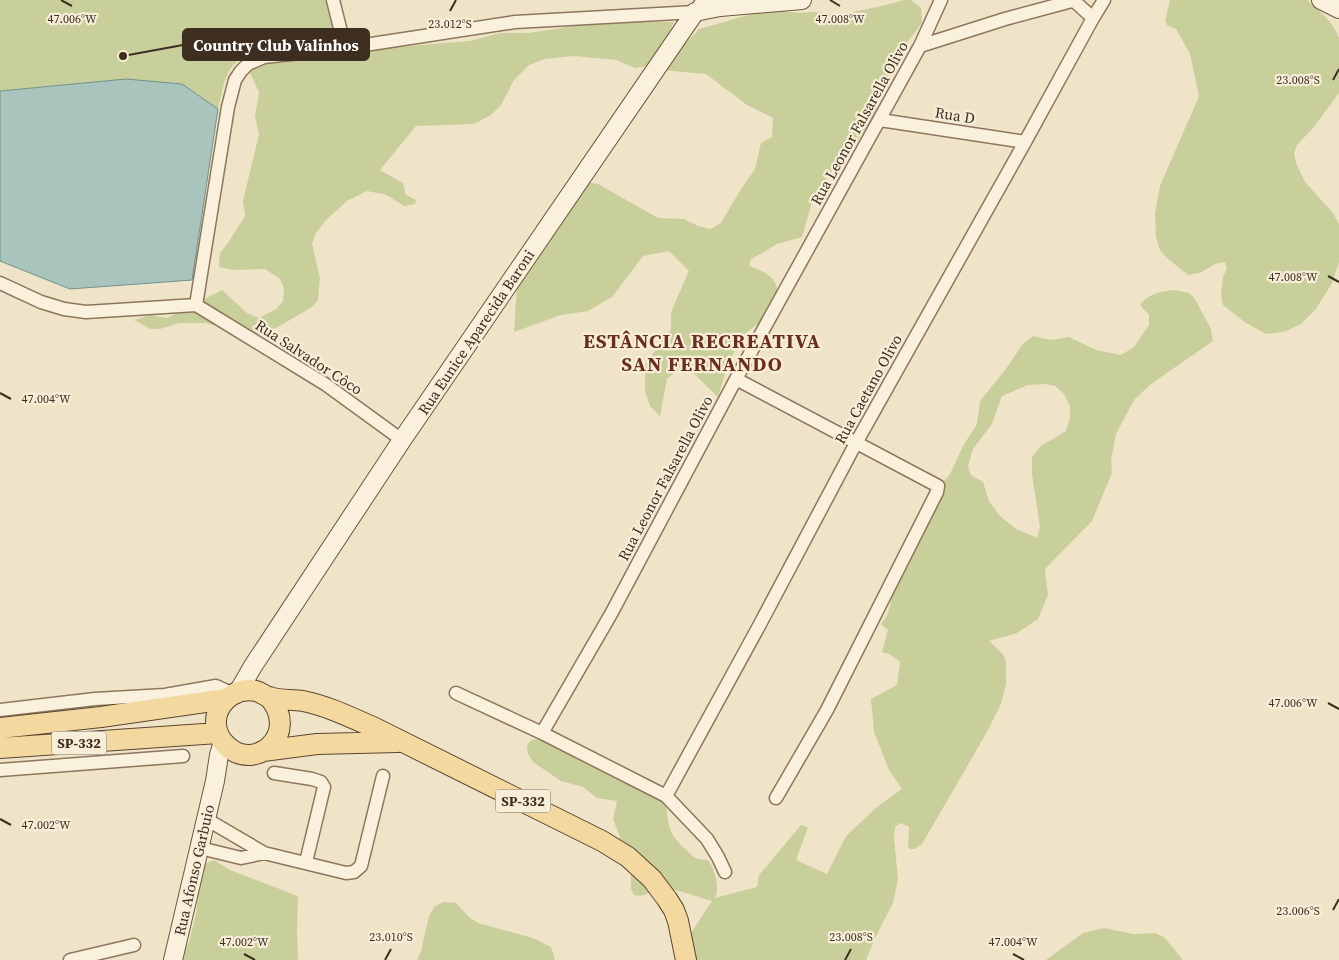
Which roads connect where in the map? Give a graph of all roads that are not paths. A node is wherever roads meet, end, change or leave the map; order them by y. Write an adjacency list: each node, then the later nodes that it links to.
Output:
1 (333, 0): 12 (street)
2 (802, 0): 7 (main road)
3 (941, 0): 11 (street, Rua Leonor Falsarella Olivo)
4 (1072, 0): 10 (street); 11 (street)
5 (1104, 0): 10 (street, Rua Caetano Olivo)
6 (1321, 0): 9 (main road)
7 (730, 3): 8 (main road)
8 (699, 6): 12 (street); 18 (main road, Rua Eunice Aparecida Baroni)
9 (1339, 9)
10 (1093, 18): 14 (street, Rua Caetano Olivo)
11 (920, 46): 13 (street, Rua Leonor Falsarella Olivo)
12 (345, 48): 16 (street)
13 (880, 120): 14 (street, Rua D); 17 (street, Rua Leonor Falsarella Olivo)
14 (1025, 142): 19 (street, Rua Caetano Olivo)
15 (0, 283): 16 (street)
16 (196, 305): 18 (street, Rua Salvador Côco)
17 (736, 379): 19 (street); 24 (street, Rua Leonor Falsarella Olivo)
18 (402, 440): 21 (main road, Rua Eunice Aparecida Baroni)
19 (856, 443): 33 (street, Rua Caetano Olivo); 34 (street)
20 (456, 694): 24 (street)
21 (244, 695): 22 (street); 23 (main road, SP-332); 25 (main road, SP-332); 26 (main road); 28 (main road)
22 (0, 710)
23 (0, 728)
24 (542, 733): 33 (street)
25 (402, 742): 28 (main road, SP-332); 43 (main road, SP-332)
26 (227, 743): 27 (main road, SP-332); 28 (main road); 35 (main road, Rua Afonso Garbuio)
27 (0, 748)
28 (263, 751)
29 (184, 756): 30 (street)
30 (0, 770)
31 (274, 773): 38 (street)
32 (383, 776): 38 (street)
33 (666, 796): 39 (street)
34 (776, 798)
35 (206, 819): 36 (main road, Rua Afonso Garbuio); 37 (street)
36 (200, 848): 37 (street); 42 (main road, Rua Afonso Garbuio)
37 (264, 853): 38 (street)
38 (306, 862)
39 (725, 872)
40 (134, 945): 41 (street)
41 (70, 960)
42 (173, 960)
43 (686, 960)

